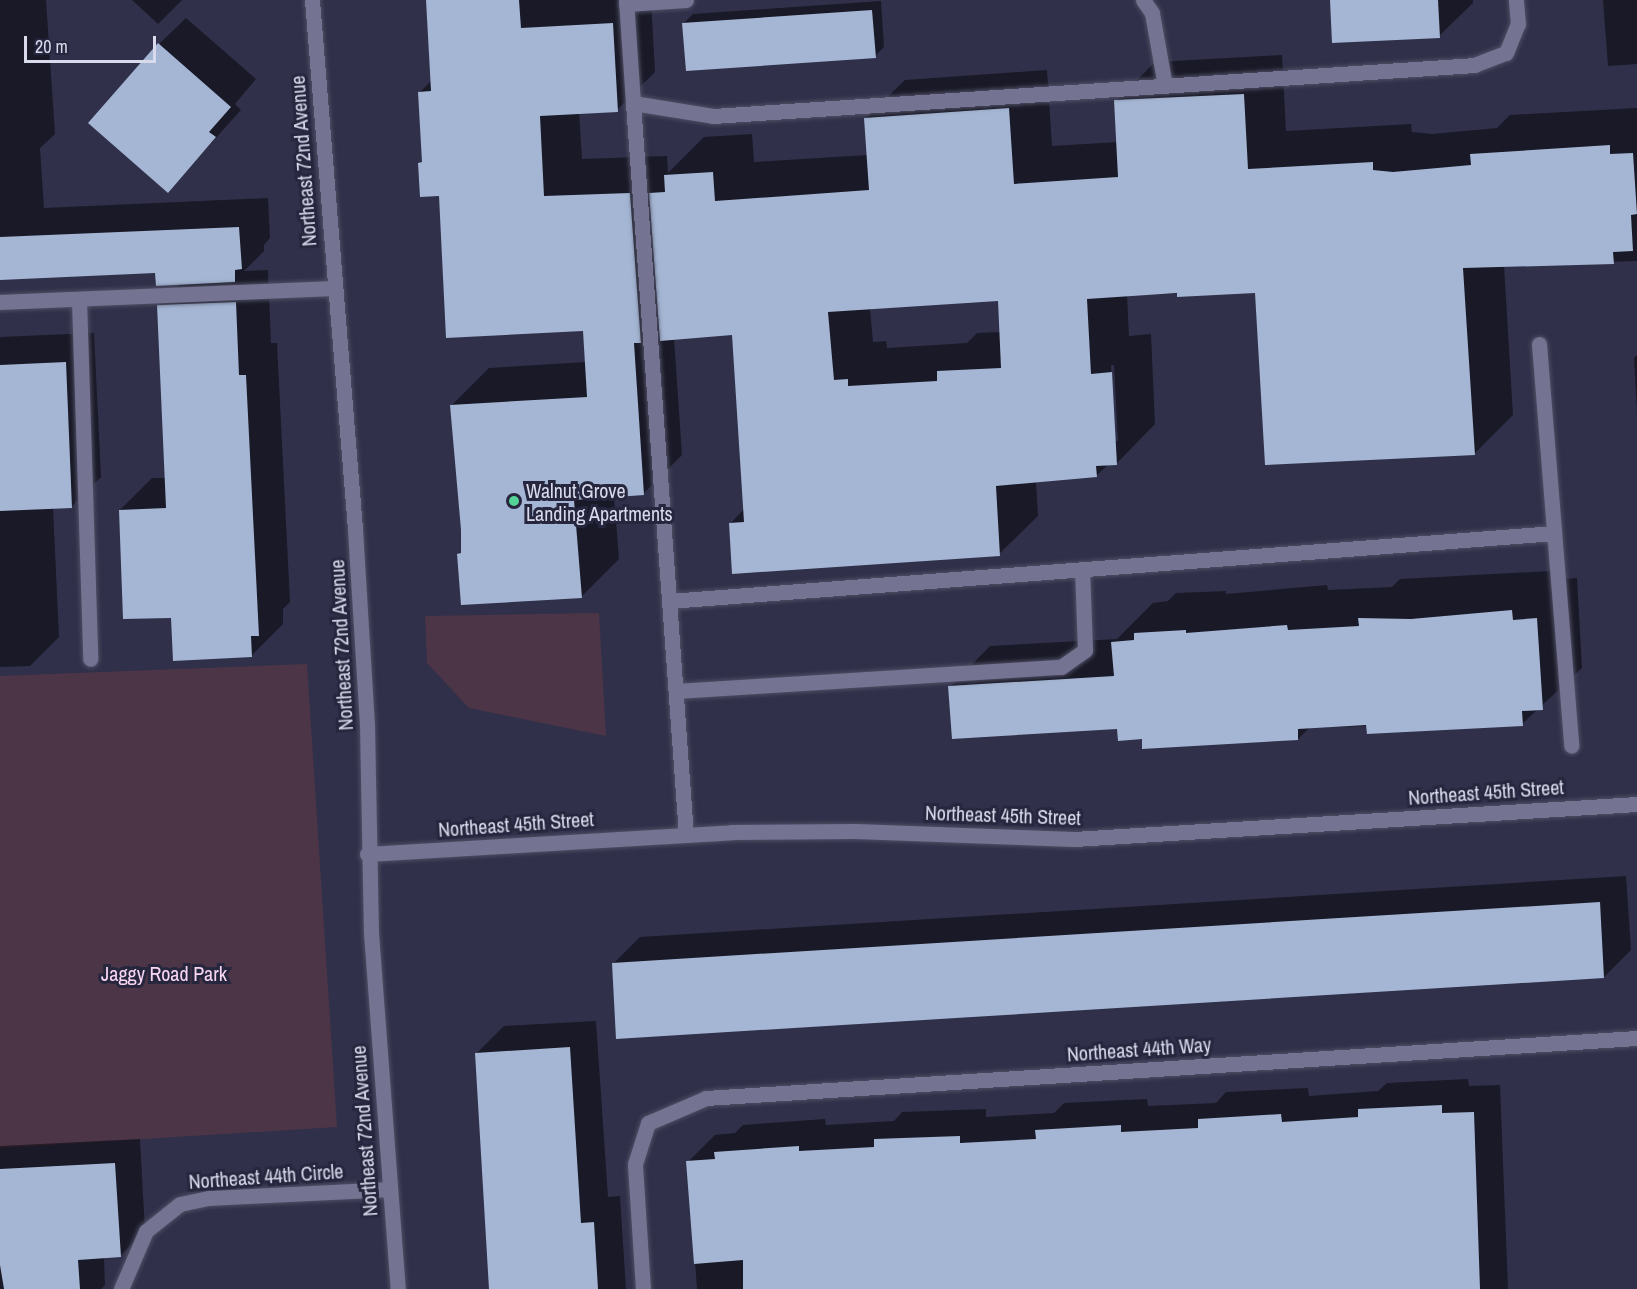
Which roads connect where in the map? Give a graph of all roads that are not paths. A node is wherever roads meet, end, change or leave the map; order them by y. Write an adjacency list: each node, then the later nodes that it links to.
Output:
1 (312, 0): 8 (street, Northeast 72nd Avenue)
2 (686, 0): 5 (street)
3 (1143, 0): 6 (street)
4 (1516, 0): 6 (street)
5 (626, 2): 7 (street)
6 (1165, 86): 7 (street)
7 (633, 103): 14 (street)
8 (333, 288): 9 (street); 20 (street, Northeast 72nd Avenue)
9 (79, 299): 10 (street); 15 (street)
10 (0, 302)
11 (1539, 344): 12 (street)
12 (1554, 533): 13 (street); 17 (street)
13 (1082, 570): 14 (street); 16 (street)
14 (669, 601): 16 (street)
15 (90, 658)
16 (676, 691): 19 (street)
17 (1571, 746)
18 (1637, 804): 19 (street, Northeast 45th Street)
19 (686, 835): 20 (street, Northeast 45th Street)
20 (368, 854): 22 (street, Northeast 72nd Avenue)
21 (1637, 1038): 25 (street, Northeast 44th Way)
22 (390, 1189): 23 (street, Northeast 44th Circle); 24 (street, Northeast 72nd Avenue)
23 (121, 1289)
24 (398, 1289)
25 (643, 1289)

